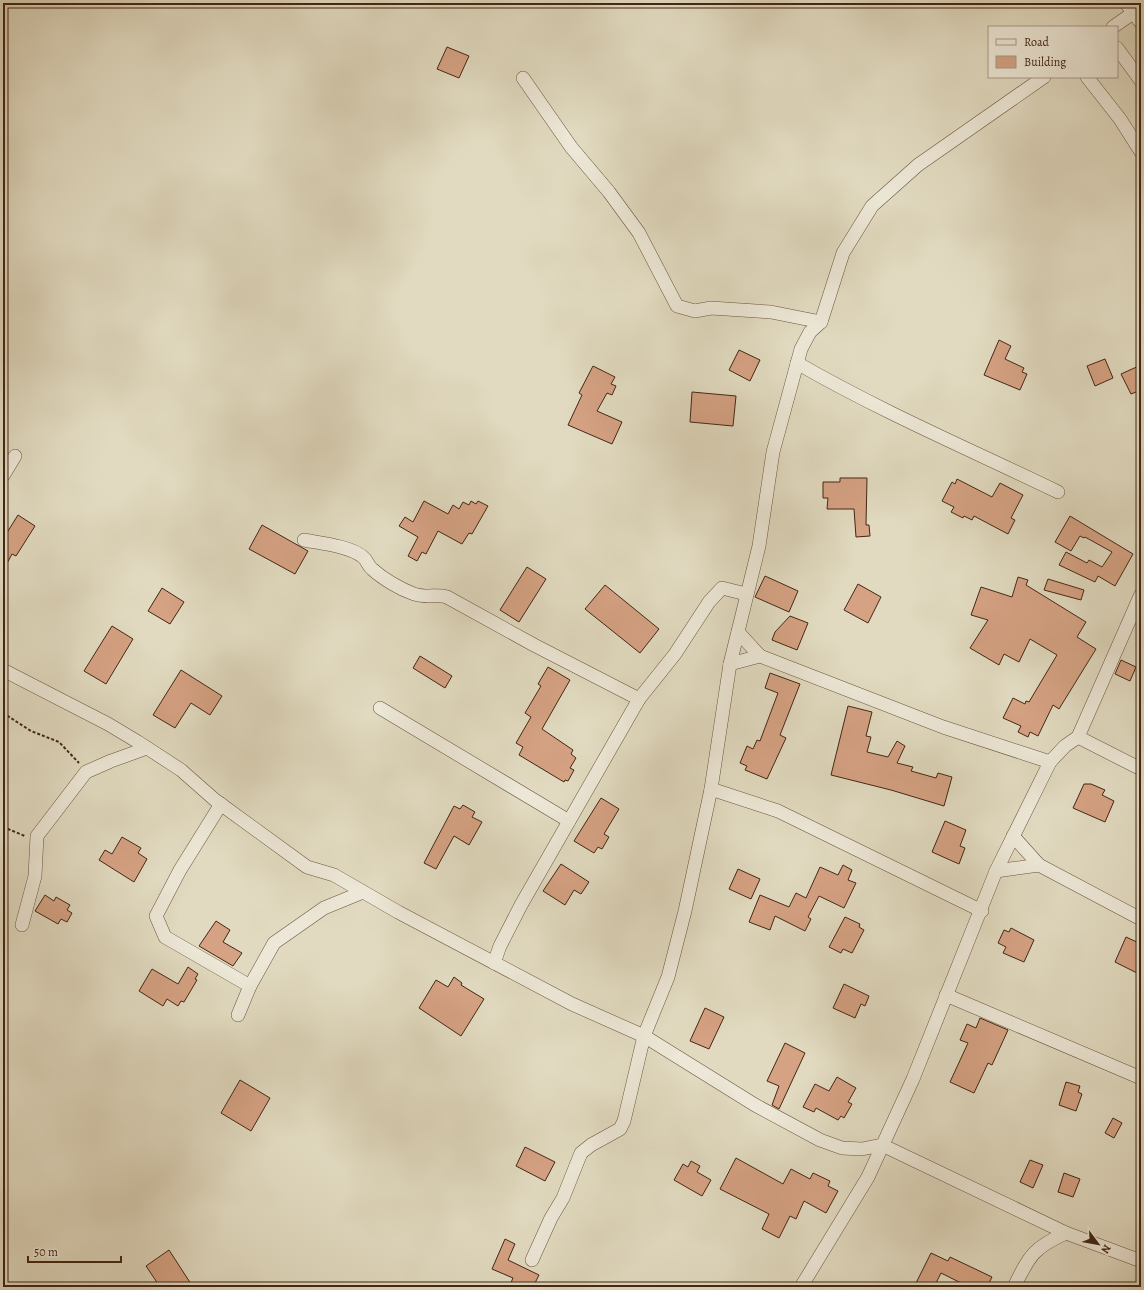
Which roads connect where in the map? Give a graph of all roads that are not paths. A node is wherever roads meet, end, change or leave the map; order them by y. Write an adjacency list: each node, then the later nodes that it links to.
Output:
1 (1129, 8): 2 (street); 3 (street)
2 (1141, 23)
3 (1114, 26)
4 (1118, 49): 8 (street)
5 (523, 78): 10 (street)
6 (1043, 78): 10 (street)
7 (1088, 78): 9 (street)
8 (1141, 81)
9 (1141, 152)
10 (821, 322): 11 (street)
11 (797, 363): 14 (street); 16 (street)
12 (15, 456): 13 (street)
13 (3, 476)
14 (1058, 492)
15 (304, 540): 22 (street)
16 (746, 594): 18 (street); 22 (street)
17 (1141, 594): 24 (street)
18 (738, 632): 19 (street); 20 (street)
19 (760, 656): 20 (street); 26 (street)
20 (730, 664): 28 (street)
21 (3, 670): 25 (street)
22 (639, 699): 30 (street)
23 (380, 708): 30 (street)
24 (1078, 737): 26 (street); 27 (street)
25 (147, 748): 29 (street); 37 (street)
26 (1050, 762): 31 (street)
27 (1141, 769)
28 (711, 789): 35 (street); 42 (street)
29 (221, 804): 34 (street); 39 (street)
30 (569, 821): 38 (street)
31 (1013, 836): 32 (street); 33 (street)
32 (1038, 865): 33 (street); 36 (street)
33 (996, 872): 35 (street)
34 (363, 892): 38 (street); 39 (street)
35 (982, 911): 40 (street)
36 (1141, 919)
37 (22, 925)
38 (494, 963): 42 (street)
39 (250, 986): 41 (street)
40 (946, 995): 43 (street); 44 (street)
41 (238, 1015)
42 (644, 1036): 44 (street); 46 (street)
43 (1141, 1078)
44 (882, 1146): 45 (street); 48 (street)
45 (1066, 1233): 47 (street); 49 (street)
46 (532, 1260)
47 (1141, 1261)
48 (801, 1287)
49 (1014, 1287)

